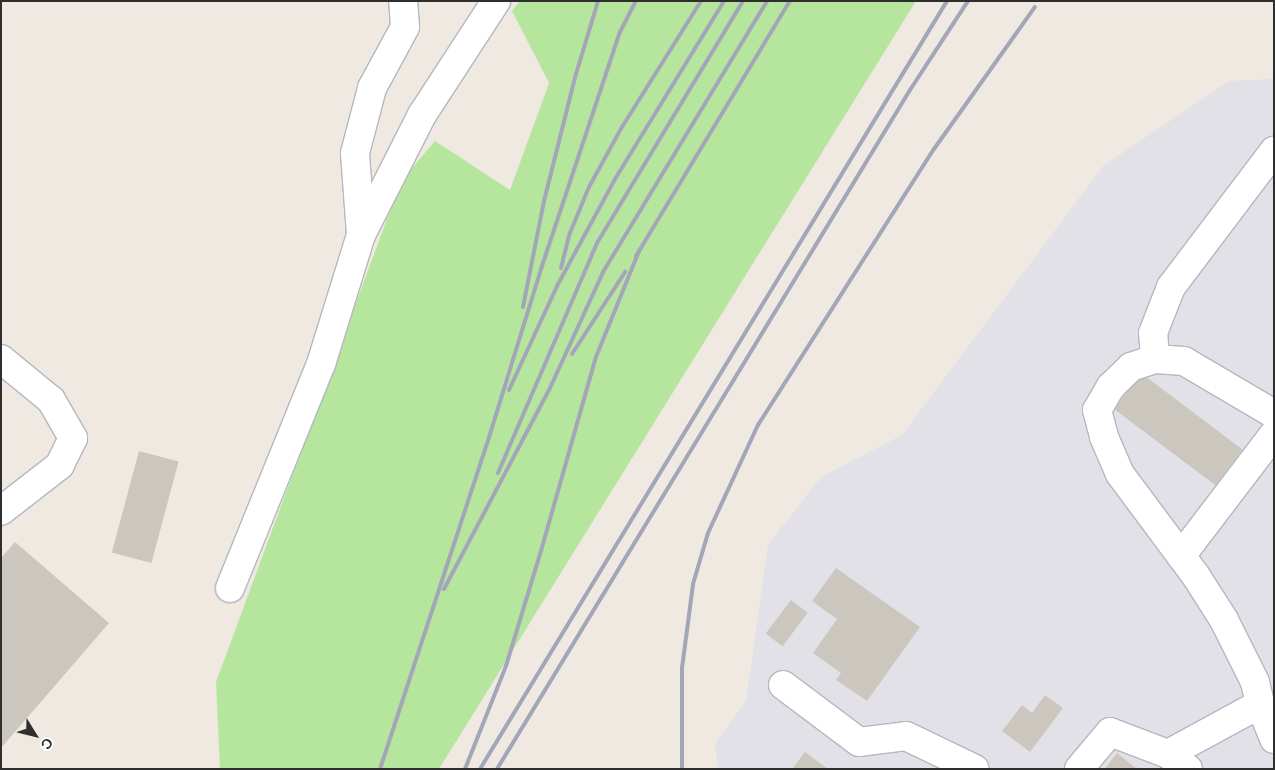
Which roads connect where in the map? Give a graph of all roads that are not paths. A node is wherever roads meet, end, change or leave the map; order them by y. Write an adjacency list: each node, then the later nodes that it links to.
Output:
1 (403, 1): 4 (lane)
2 (496, 1): 4 (lane)
3 (1274, 152): 6 (lane)
4 (362, 235): 11 (lane)
5 (1, 359): 9 (lane)
6 (1155, 359): 7 (lane); 10 (lane)
7 (1274, 414)
8 (1274, 434): 10 (lane)
9 (1, 511)
10 (1181, 556): 13 (lane)
11 (230, 588)
12 (783, 685): 16 (lane)
13 (1260, 704): 14 (lane); 15 (lane)
14 (1274, 739)
15 (1178, 761): 17 (lane)
16 (975, 769)
17 (1079, 769)

